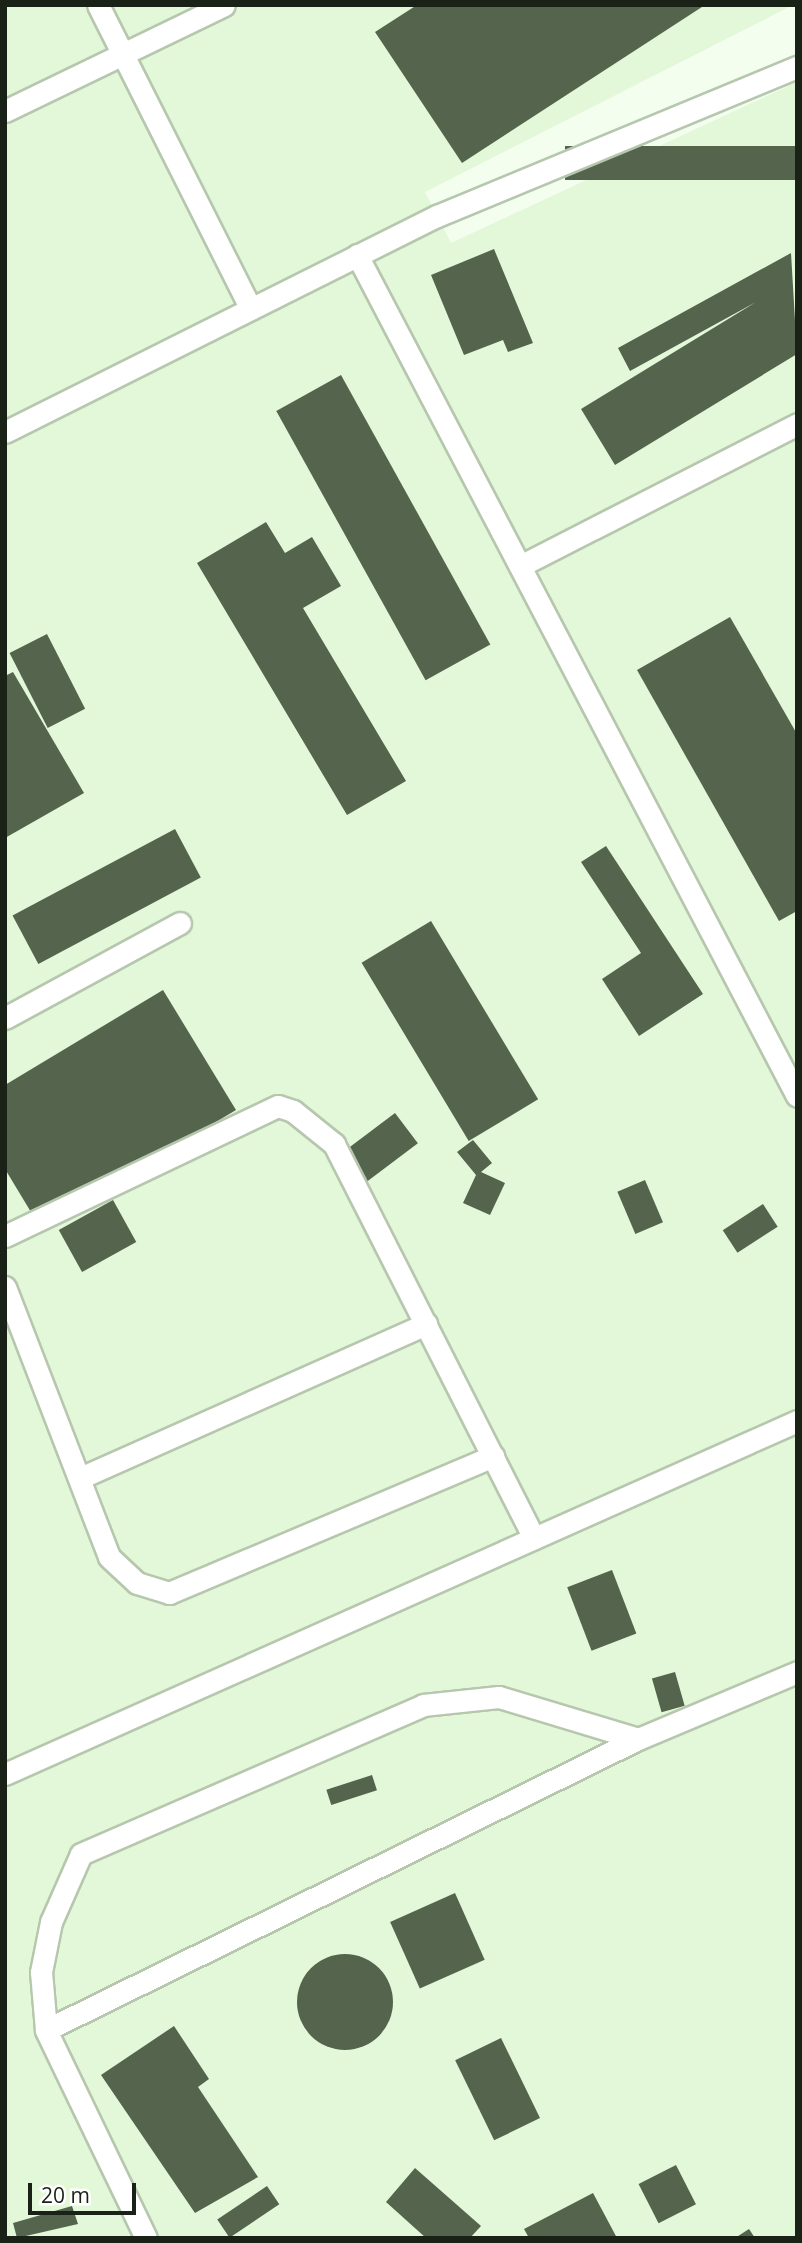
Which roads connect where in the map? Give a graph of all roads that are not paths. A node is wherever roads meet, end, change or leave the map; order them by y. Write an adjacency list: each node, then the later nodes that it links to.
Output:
1 (98, 5): 3 (lane)
2 (224, 5): 3 (lane)
3 (121, 51): 5 (lane); 7 (lane)
4 (797, 67): 6 (lane)
5 (5, 111)
6 (357, 255): 7 (lane); 10 (lane)
7 (251, 309): 9 (lane)
8 (797, 424): 10 (lane)
9 (5, 432)
10 (520, 566): 13 (lane)
11 (180, 923): 12 (lane)
12 (5, 1018)
13 (797, 1096)
14 (5, 1236): 16 (lane)
15 (5, 1287): 19 (lane)
16 (426, 1324): 18 (lane); 19 (lane)
17 (797, 1421): 20 (lane)
18 (493, 1456): 19 (lane); 20 (lane)
19 (79, 1478)
20 (534, 1538): 23 (lane)
21 (797, 1672): 22 (lane)
22 (638, 1739): 24 (lane); 24 (lane)
23 (5, 1774)
24 (46, 2031): 25 (lane)
25 (146, 2238)

